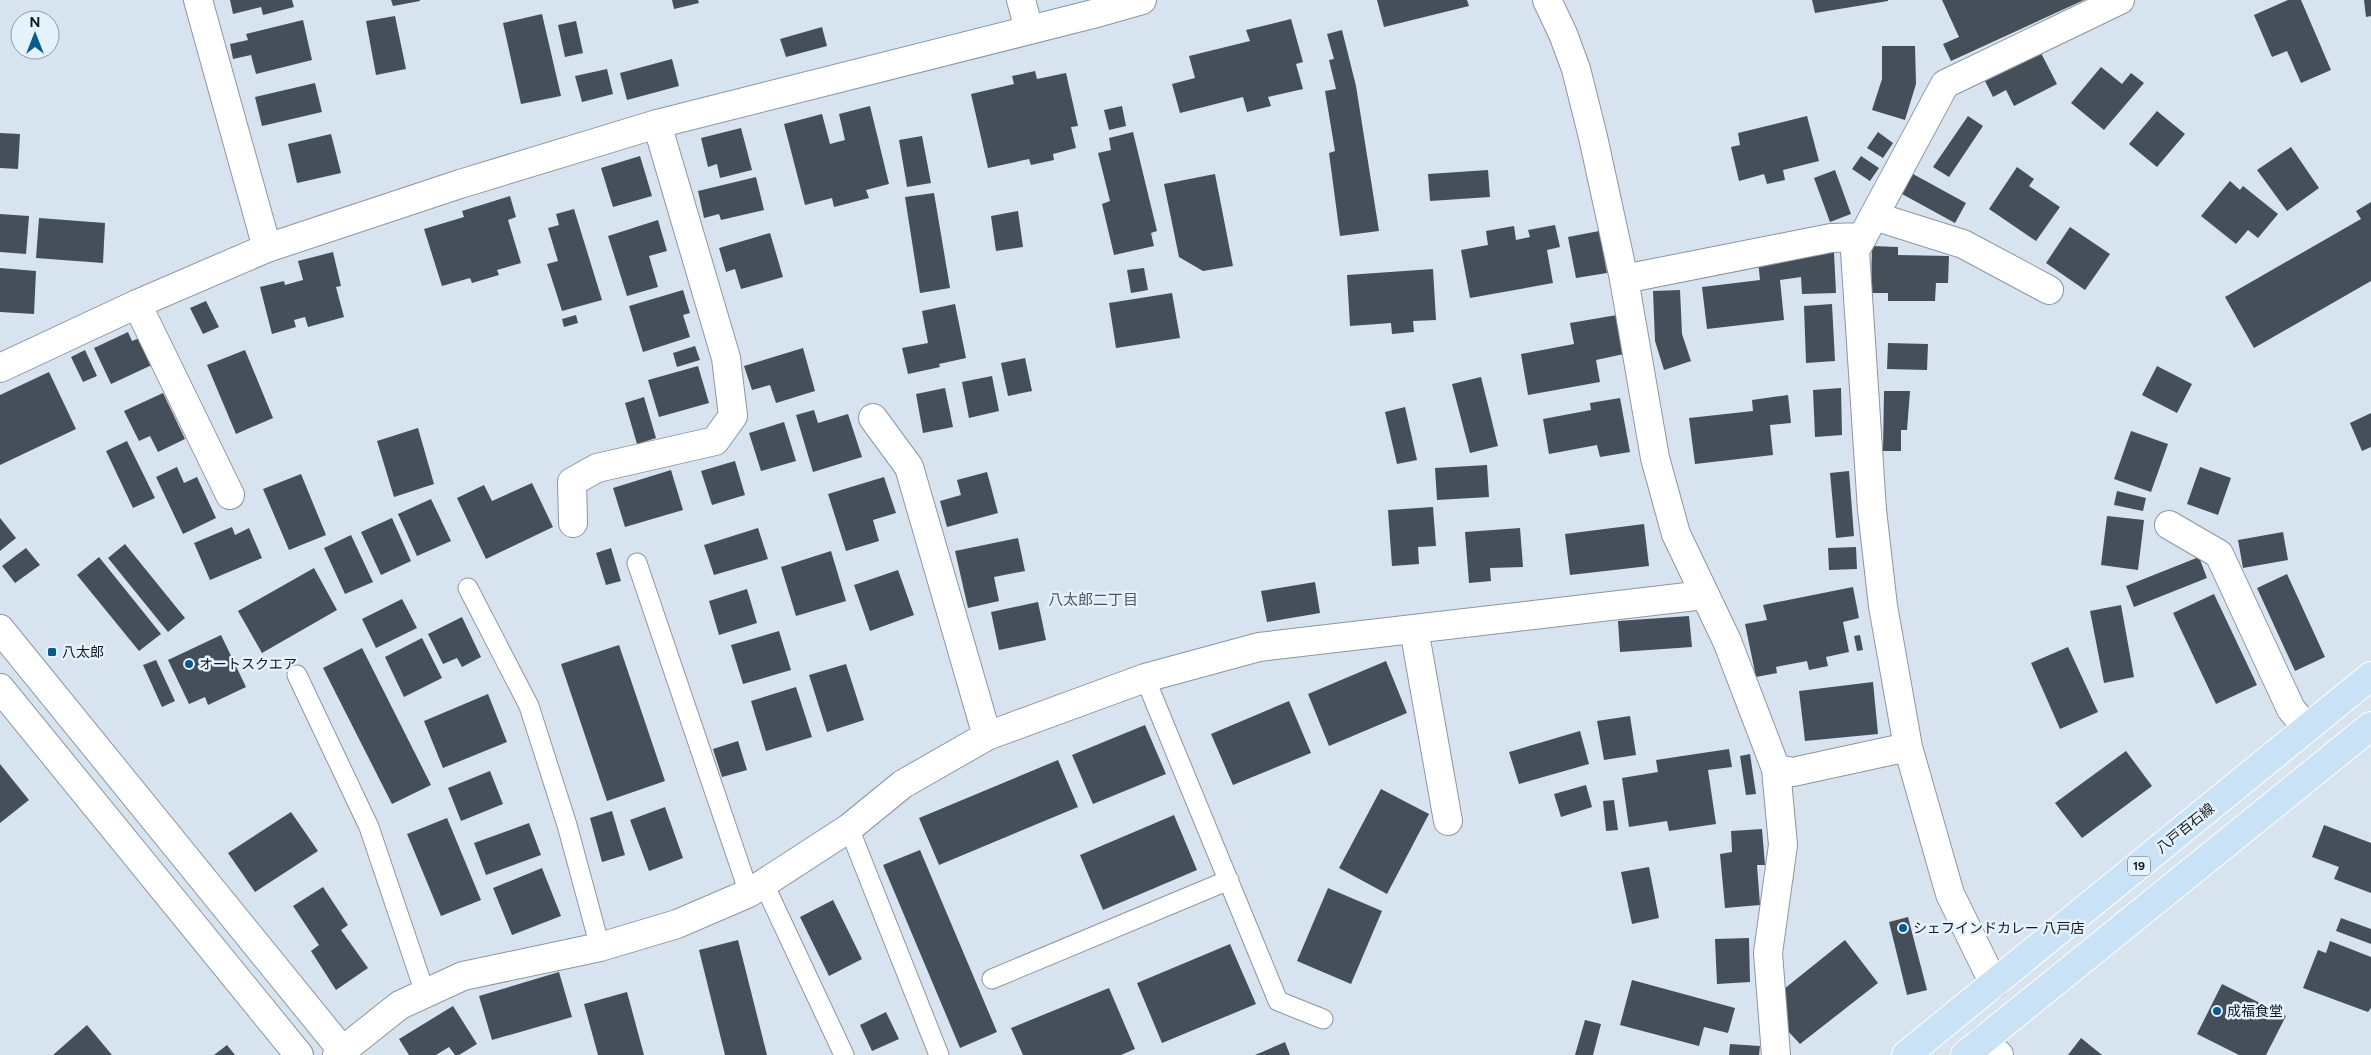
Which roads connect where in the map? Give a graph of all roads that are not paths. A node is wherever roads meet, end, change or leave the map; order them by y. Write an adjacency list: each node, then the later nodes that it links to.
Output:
1 (198, 0): 9 (street)
2 (1021, 0): 6 (street)
3 (1142, 0): 6 (street)
4 (1547, 0): 10 (street)
5 (2120, 0): 8 (street)
6 (1029, 30): 7 (street)
7 (657, 124): 9 (street); 16 (street)
8 (1868, 226): 10 (street); 11 (street); 30 (street)
9 (268, 248): 12 (street)
10 (1624, 279): 20 (street)
11 (2049, 290)
12 (137, 304): 13 (street); 15 (street)
13 (0, 368)
14 (873, 418): 29 (street)
15 (230, 495)
16 (574, 522)
17 (2168, 525): 28 (street)
18 (637, 562): 35 (lane)
19 (468, 588): 36 (lane)
20 (1704, 595): 22 (street); 31 (street)
21 (0, 629): 42 (street)
22 (1414, 629): 25 (street); 32 (street)
23 (297, 675): 39 (lane)
24 (2371, 676): 28 (main road, 八戸百石線 / 19)
25 (1145, 678): 29 (street); 34 (lane)
26 (0, 688): 43 (street)
27 (2371, 726): 41 (main road)
28 (2307, 728): 38 (main road, 八戸百石線 / 19)
29 (987, 736): 33 (street)
30 (1908, 747): 31 (street); 38 (street)
31 (1776, 769): 46 (street)
32 (1448, 821)
33 (849, 828): 35 (street); 45 (lane)
34 (1228, 880): 37 (lane); 40 (lane)
35 (757, 888): 36 (street); 44 (lane)
36 (600, 946): 39 (street)
37 (992, 980)
38 (1994, 984): 47 (main road, 八戸百石線 / 19)
39 (425, 993): 42 (street)
40 (1323, 1019)
41 (1982, 1050)
42 (342, 1054)
43 (299, 1055)
44 (844, 1055)
45 (939, 1055)
46 (1776, 1055)
47 (1906, 1055)

